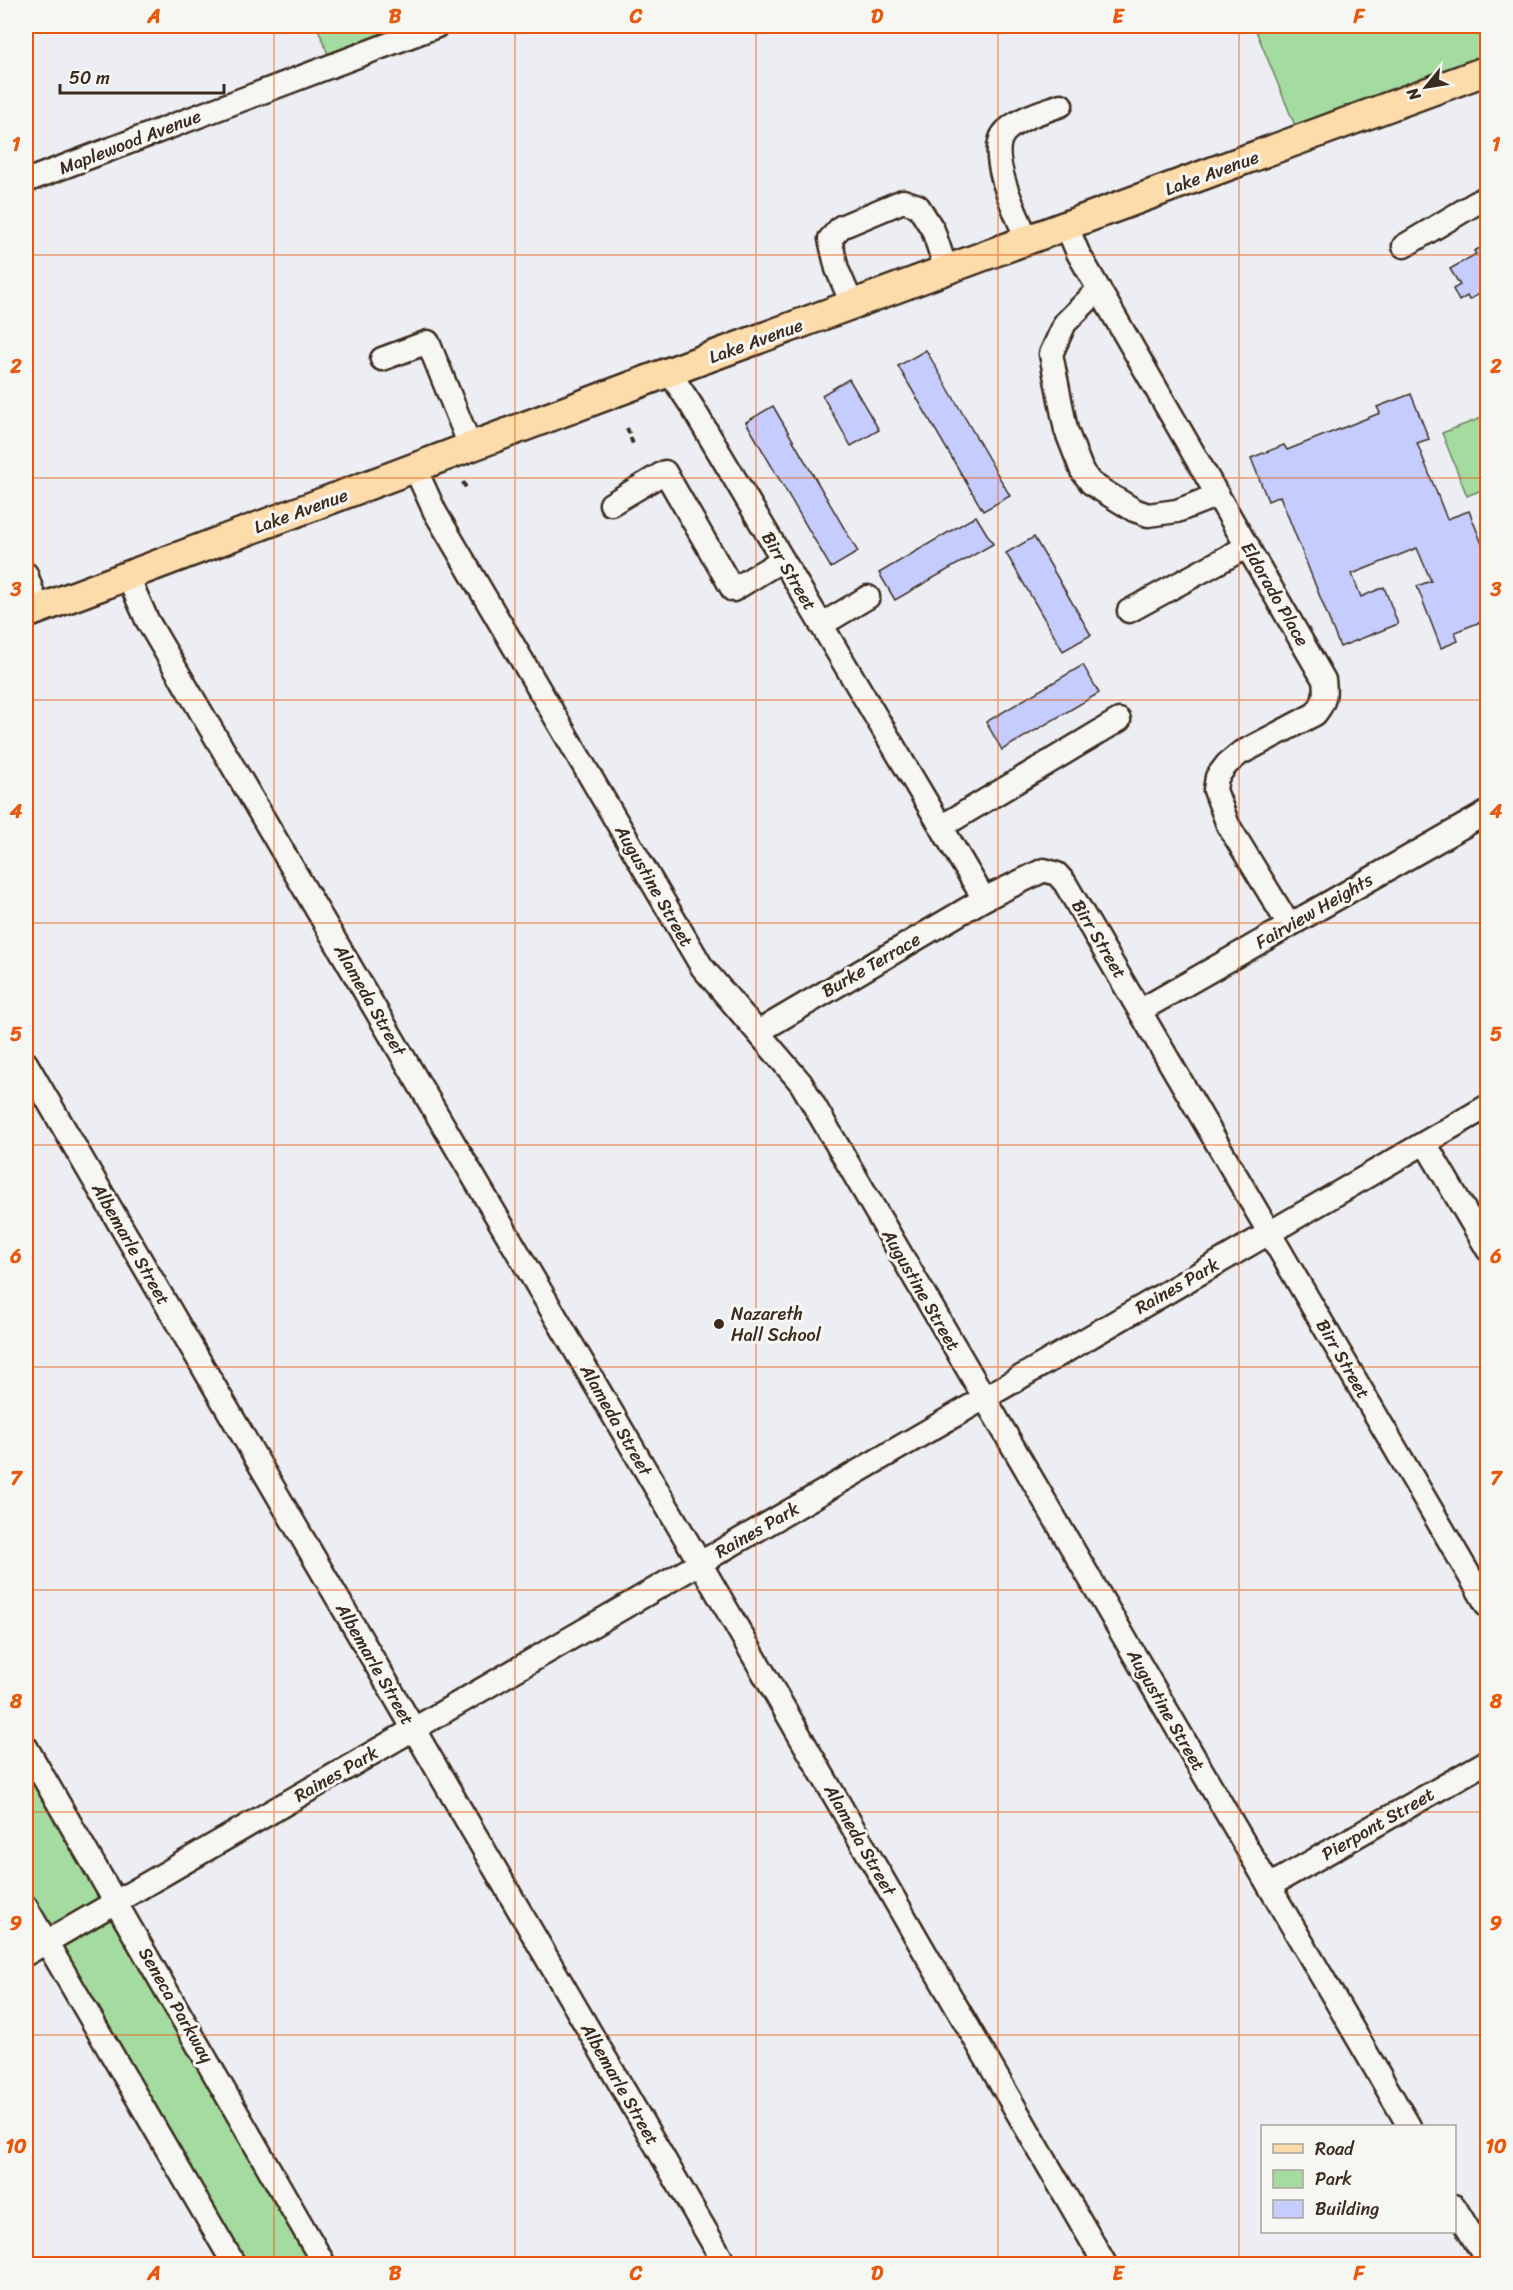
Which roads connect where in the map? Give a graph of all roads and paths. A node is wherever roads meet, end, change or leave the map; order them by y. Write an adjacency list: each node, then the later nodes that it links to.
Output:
1 (437, 26): 4 (street, Maplewood Avenue)
2 (1488, 70): 6 (main road, Lake Avenue)
3 (1061, 105): 7 (street)
4 (26, 181)
5 (1488, 196): 8 (street)
6 (1067, 227): 7 (main road, Lake Avenue); 10 (street, Eldorado Place)
7 (1028, 241): 9 (main road, Lake Avenue)
8 (1404, 246)
9 (946, 269): 11 (main road, Lake Avenue); 11 (street)
10 (1099, 289): 20 (street, Eldorado Place); 20 (street)
11 (852, 306): 13 (main road, Lake Avenue)
12 (382, 359): 16 (street)
13 (669, 372): 16 (main road, Lake Avenue); 23 (street, Birr Street)
14 (627, 428): 15 (path)
15 (633, 444)
16 (471, 448): 17 (main road, Lake Avenue)
17 (415, 468): 25 (main road, Lake Avenue); 36 (street, Augustine Street)
18 (463, 482): 19 (path)
19 (467, 489)
20 (1218, 495): 22 (street, Eldorado Place)
21 (611, 504): 23 (street)
22 (1248, 546): 27 (street); 34 (street, Eldorado Place)
23 (782, 560): 29 (street, Birr Street)
24 (26, 574): 28 (street)
25 (127, 575): 28 (main road, Lake Avenue); 43 (street, Alameda Street)
26 (868, 597): 29 (street)
27 (1129, 611)
28 (32, 612)
29 (821, 625): 32 (street, Birr Street)
30 (1119, 720): 32 (street)
31 (1488, 812): 34 (street, Fairview Heights)
32 (941, 827): 33 (street, Birr Street)
33 (984, 899): 35 (street, Birr Street); 36 (street, Burke Terrace)
34 (1290, 925): 35 (street, Fairview Heights)
35 (1141, 1010): 40 (street, Birr Street)
36 (758, 1032): 42 (street, Augustine Street)
37 (26, 1063): 45 (street, Albemarle Street)
38 (1488, 1106): 39 (street, Raines Park)
39 (1425, 1143): 40 (street, Raines Park); 41 (street)
40 (1269, 1233): 42 (street, Raines Park); 44 (street, Birr Street)
41 (1488, 1250)
42 (984, 1398): 43 (street, Raines Park); 48 (street, Augustine Street)
43 (700, 1563): 45 (street, Raines Park); 59 (street, Alameda Street)
44 (1488, 1606)
45 (414, 1729): 49 (street, Raines Park); 58 (street, Albemarle Street)
46 (26, 1747): 49 (street, Seneca Parkway)
47 (1488, 1761): 48 (street, Pierpont Street)
48 (1269, 1886): 53 (street, Augustine Street)
49 (116, 1902): 51 (street, Raines Park); 57 (street, Seneca Parkway)
50 (26, 1907): 51 (street)
51 (46, 1942): 52 (street, Raines Park); 56 (street)
52 (26, 1954)
53 (1407, 2125)
54 (1456, 2208): 55 (street)
55 (1488, 2262)
56 (234, 2265)
57 (324, 2265)
58 (725, 2265)
59 (1105, 2265)

